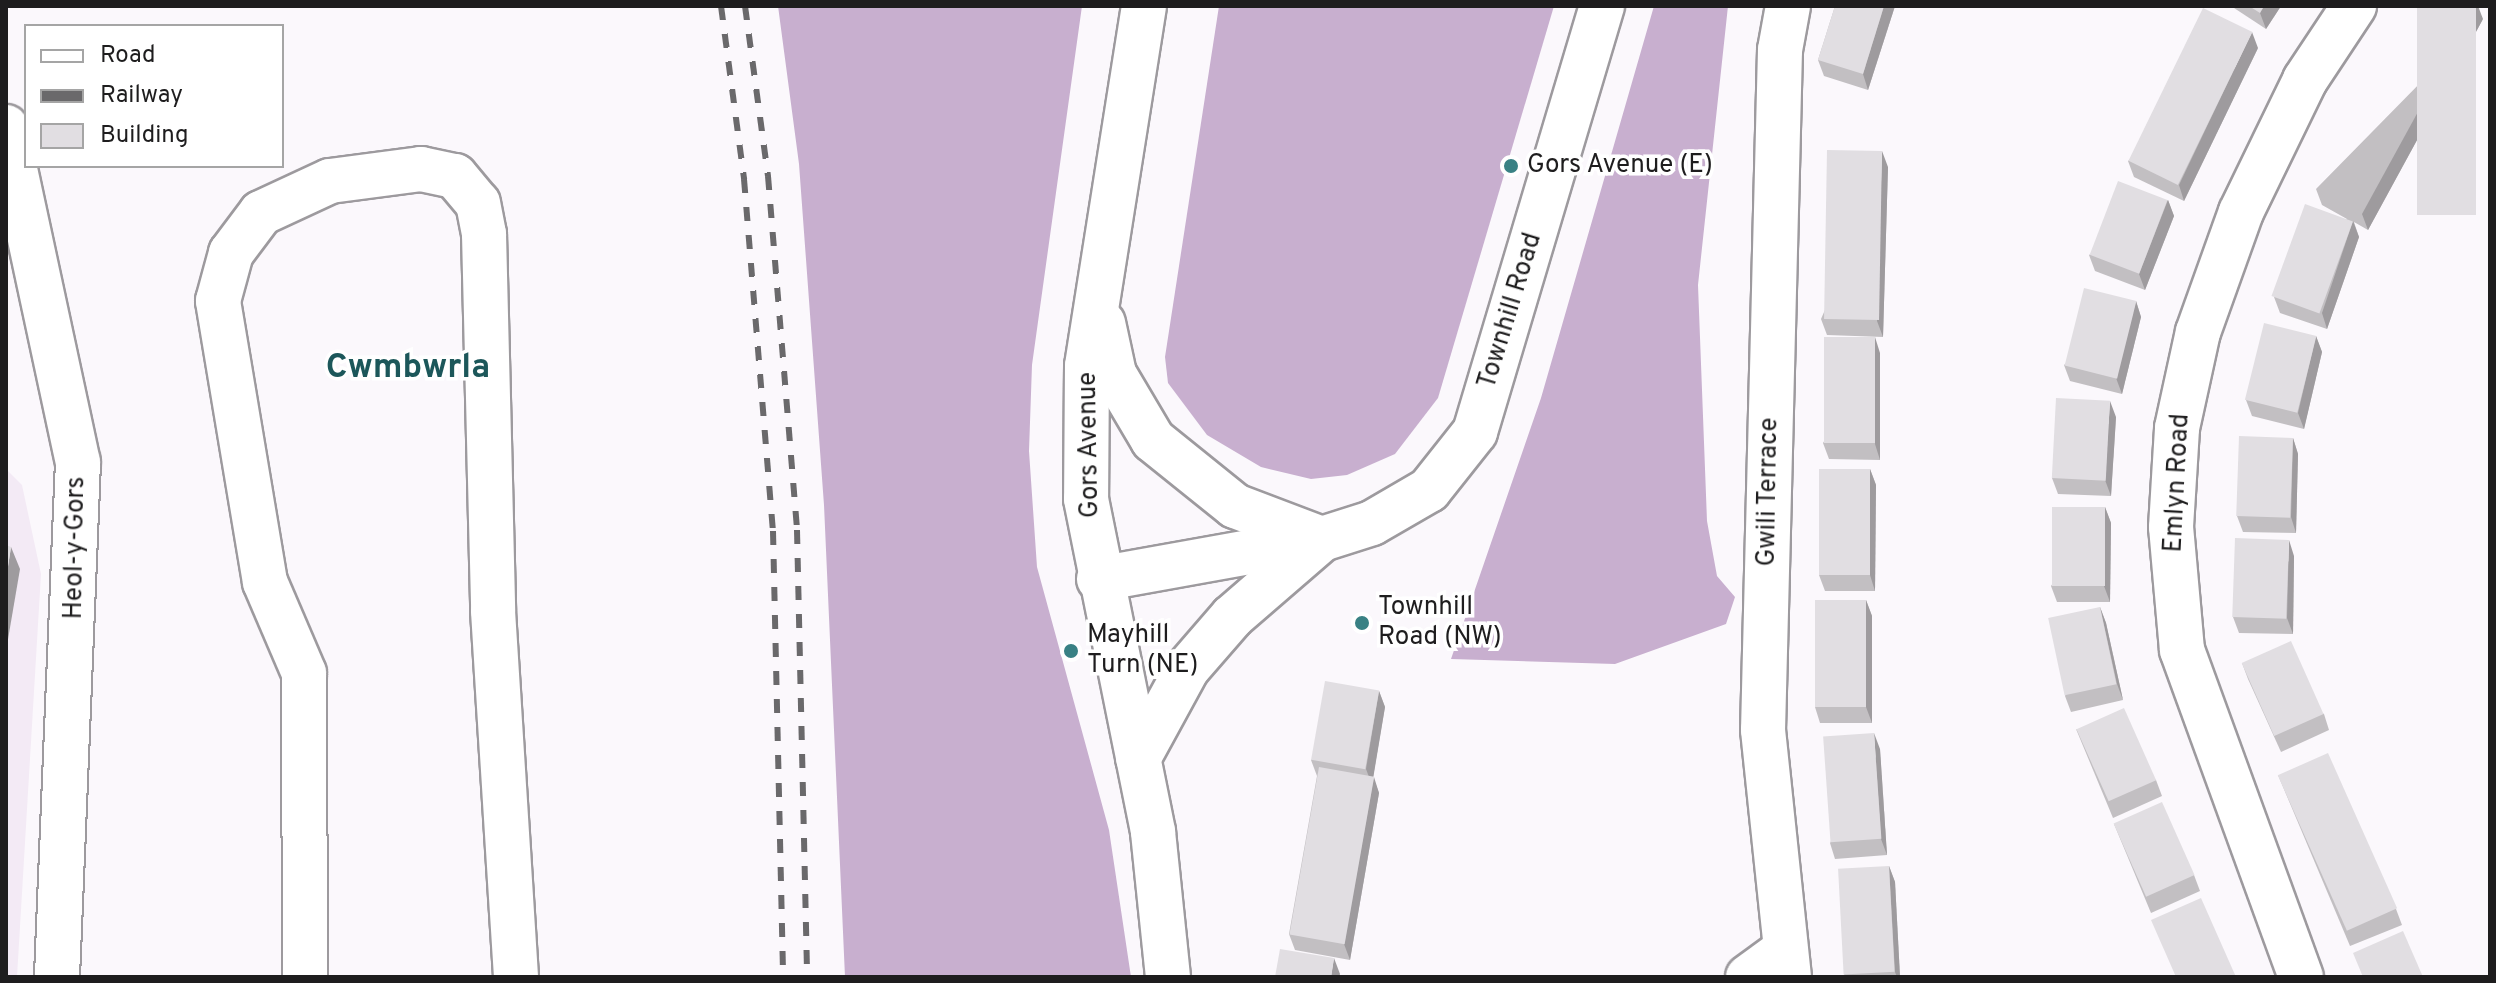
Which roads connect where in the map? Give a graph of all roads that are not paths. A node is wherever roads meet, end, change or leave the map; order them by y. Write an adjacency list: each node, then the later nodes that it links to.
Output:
1 (1144, 6): 6 (street, Gors Avenue)
2 (1602, 6): 7 (street, Townhill Road)
3 (1788, 6): 10 (street, Gwili Terrace)
4 (2354, 6): 16 (street, Emlyn Road)
5 (6, 127): 11 (street, Heol-y-Gors)
6 (1098, 301): 7 (street); 8 (street, Gors Avenue)
7 (1322, 539): 8 (street, Townhill Road); 9 (street, Townhill Road)
8 (1099, 579): 9 (street, Gors Avenue)
9 (1138, 759): 14 (street, Gors Avenue)
10 (1787, 964): 15 (street)
11 (64, 968)
12 (305, 977): 13 (street)
13 (516, 977)
14 (1168, 977)
15 (1748, 977)
16 (2301, 977)

